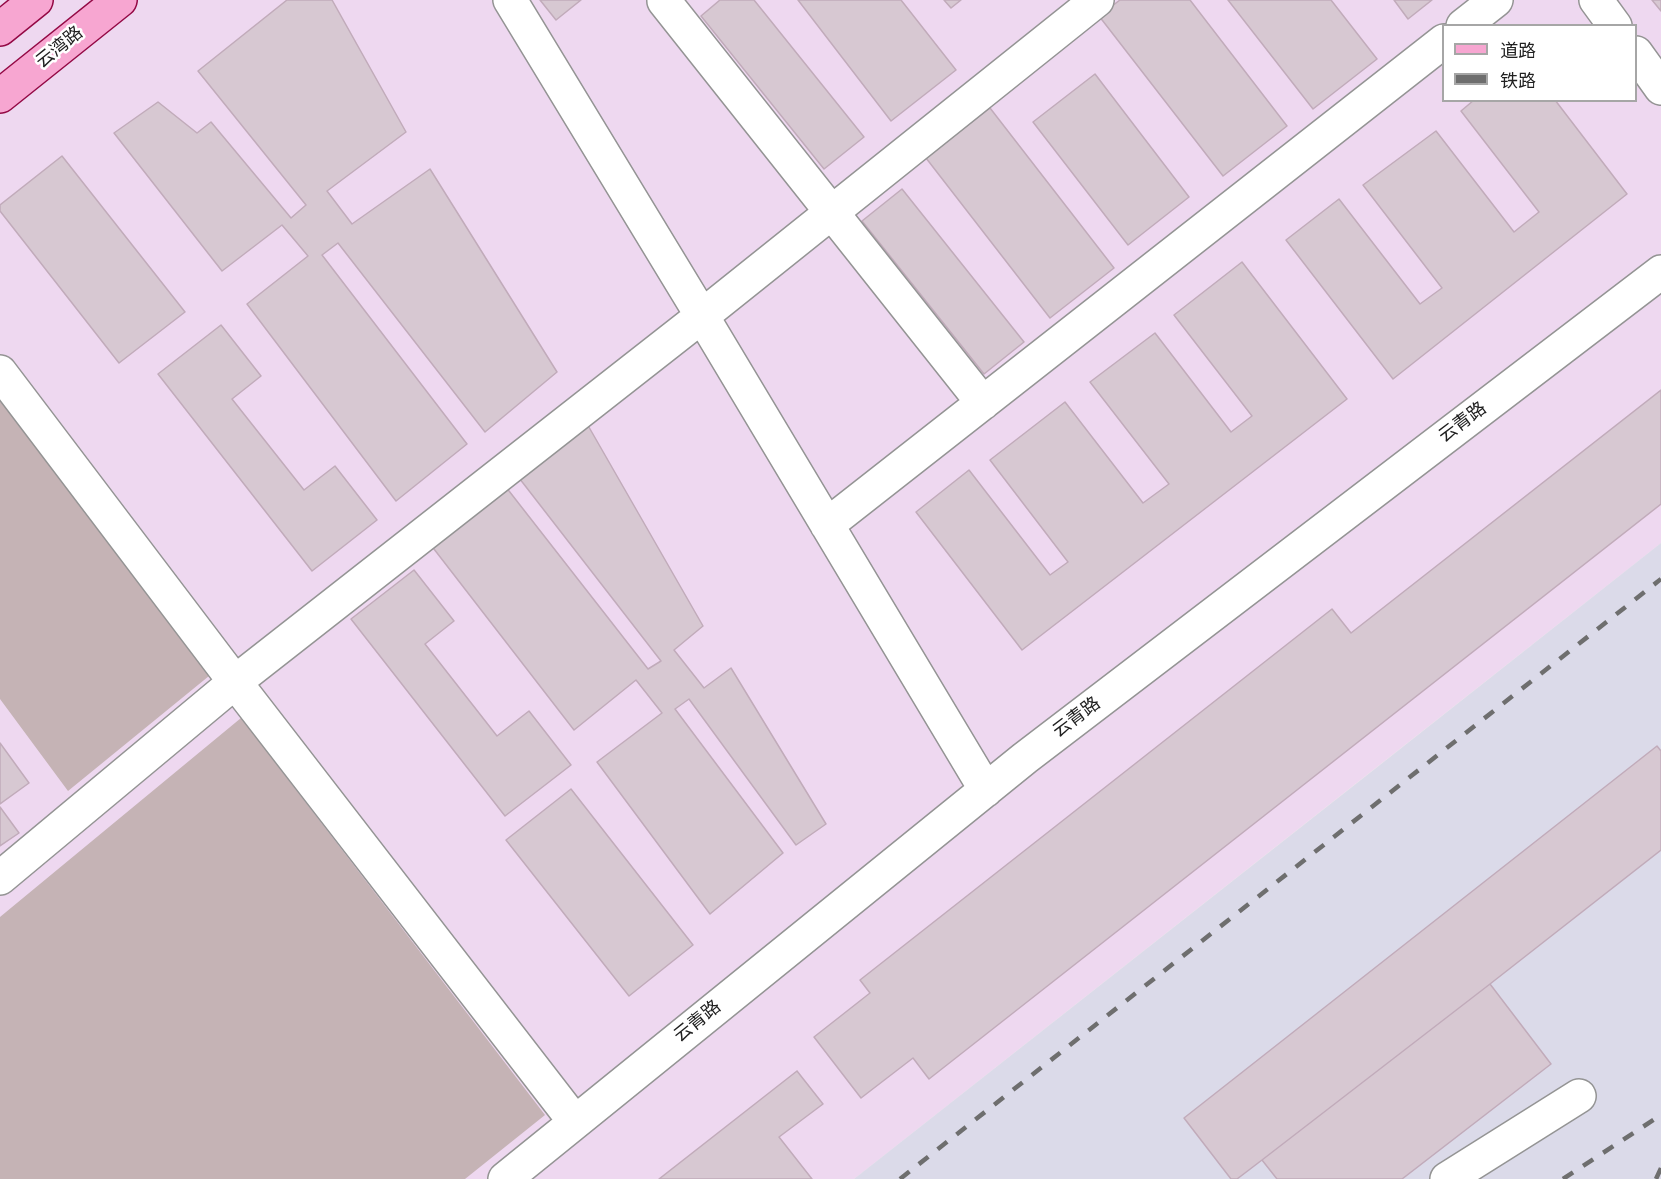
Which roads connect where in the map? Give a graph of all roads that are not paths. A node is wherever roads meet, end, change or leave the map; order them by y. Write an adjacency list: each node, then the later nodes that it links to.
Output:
1 (36, 0): 10 (main road)
2 (120, 0): 14 (main road, 云湾路)
3 (510, 0): 17 (street)
4 (665, 0): 15 (street)
5 (1097, 0): 15 (street)
6 (1496, 0): 8 (street)
7 (1596, 0): 9 (street)
8 (1466, 24)
9 (1614, 24)
10 (0, 29)
11 (1442, 42): 19 (street)
12 (1637, 56): 13 (street)
13 (1661, 88)
14 (0, 96)
15 (831, 212): 17 (street); 19 (street)
16 (1661, 272): 22 (street, 云青路)
17 (702, 316): 20 (street); 21 (street)
18 (0, 372): 21 (street)
19 (983, 403): 20 (street)
20 (828, 525): 22 (street)
21 (235, 682): 23 (street); 25 (street)
22 (986, 790): 25 (street, 云青路)
23 (0, 878)
24 (1579, 1096): 27 (street)
25 (575, 1122): 26 (street, 云青路)
26 (505, 1179)
27 (1447, 1179)

